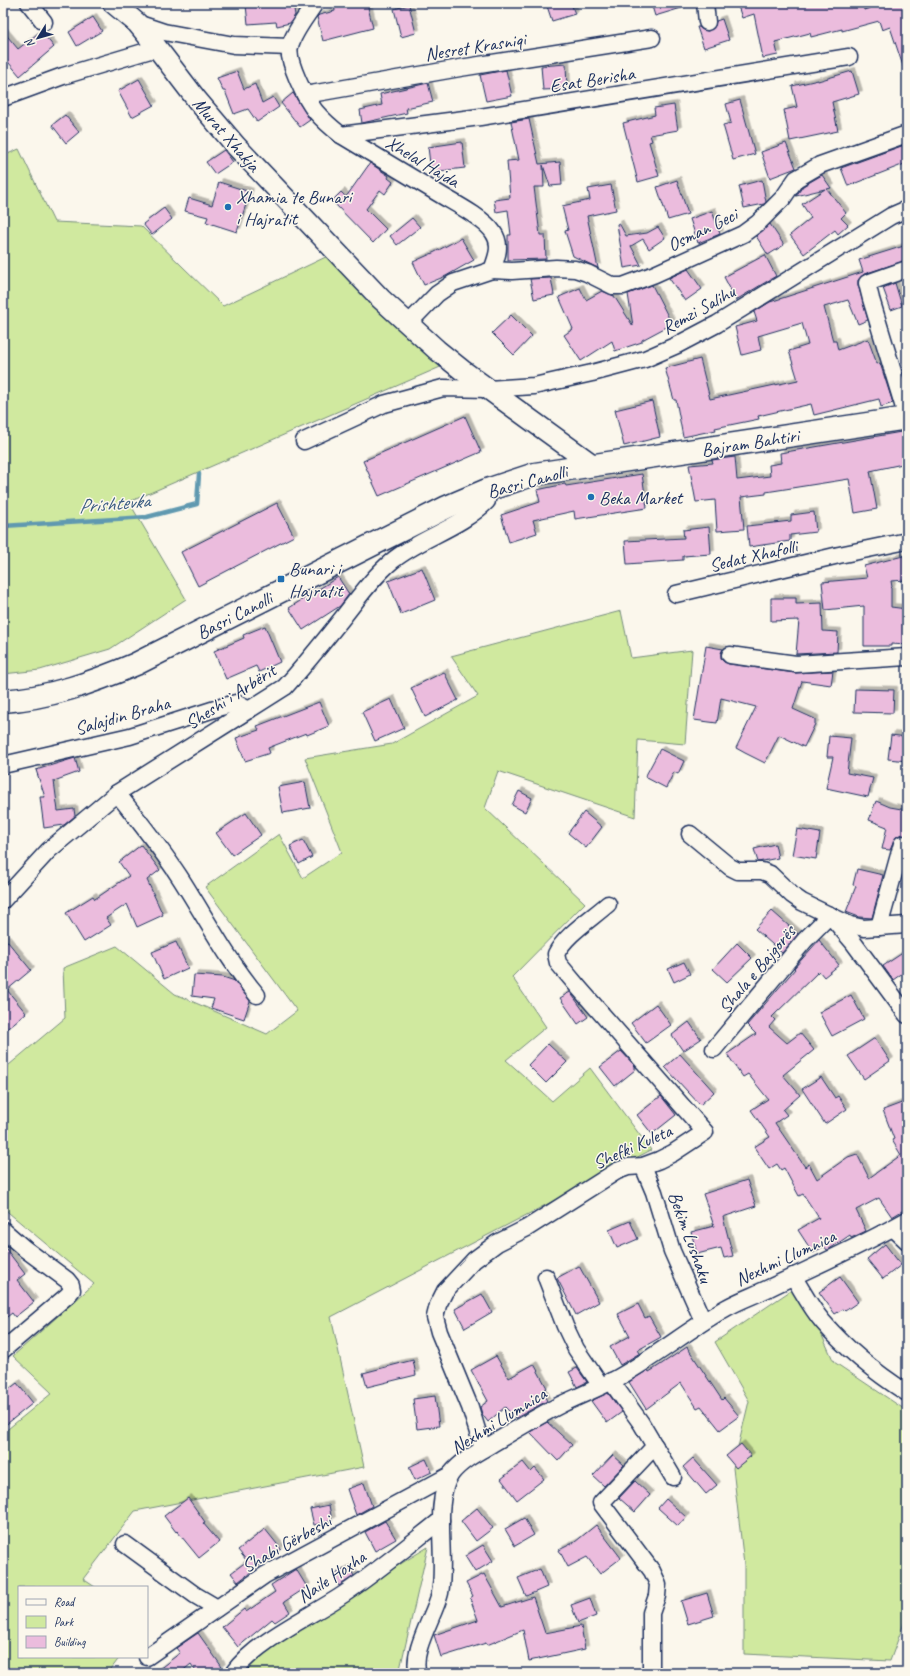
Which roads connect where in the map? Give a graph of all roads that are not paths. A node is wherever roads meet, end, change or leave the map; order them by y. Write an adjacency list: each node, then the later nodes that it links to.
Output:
1 (29, 3): 5 (street)
2 (113, 3): 7 (street, Murat Xhakja)
3 (315, 3): 9 (street)
4 (705, 3): 6 (street)
5 (44, 22)
6 (707, 22)
7 (137, 23): 9 (street); 10 (street, Murat Xhakja)
8 (652, 38): 12 (street, Nesret Krasniqi)
9 (290, 47): 12 (street, Xhelal Hajda)
10 (158, 48): 13 (street); 19 (street, Murat Xhakja)
11 (849, 57): 15 (street, Esat Berisha)
12 (305, 95): 15 (street, Xhelal Hajda)
13 (3, 98)
14 (907, 134): 18 (street, Osman Geci)
15 (341, 135): 18 (street, Xhelal Hajda)
16 (907, 208): 20 (street, Remzi Salihu)
17 (907, 269): 21 (street)
18 (492, 270): 19 (street)
19 (408, 324): 20 (street, Murat Xhakja)
20 (488, 389): 22 (street); 23 (street, Murat Xhakja)
21 (907, 418): 23 (main road, Bajram Bahtiri)
22 (304, 441)
23 (593, 465): 24 (main road, Basri Canolli)
24 (487, 490): 29 (main road, Basri Canolli); 30 (street, Sheshi i Arbërit)
25 (907, 542): 26 (street, Sedat Xhafolli)
26 (676, 594)
27 (730, 655): 28 (street)
28 (907, 657)
29 (3, 701)
30 (249, 710): 31 (street, Salajdin Braha); 32 (street, Sheshi i Arbërit)
31 (3, 765)
32 (117, 793): 35 (street, Sheshi i Arbërit); 40 (street)
33 (690, 834): 37 (street, Shala e Bajgorës)
34 (902, 844): 39 (street)
35 (3, 900)
36 (608, 904): 43 (street, Shefki Kuleta)
37 (830, 915): 39 (street, Shala e Bajgorës); 41 (street, Shala e Bajgorës); 42 (street, Shala e Bajgorës)
38 (907, 925): 39 (street, Shala e Bajgorës)
39 (879, 927)
40 (257, 995)
41 (907, 1015)
42 (714, 1049)
43 (643, 1166): 50 (street, Bekim Lushaku); 55 (street, Shefki Kuleta)
44 (907, 1220): 45 (street, Nexhmi Llumnica)
45 (893, 1228): 47 (street); 48 (street, Nexhmi Llumnica)
46 (3, 1230): 51 (street)
47 (907, 1241)
48 (793, 1276): 50 (street, Nexhmi Llumnica); 53 (street)
49 (546, 1277): 52 (street)
50 (703, 1322): 52 (street, Nexhmi Llumnica)
51 (3, 1350)
52 (606, 1384): 54 (street); 55 (street, Nexhmi Llumnica)
53 (907, 1393)
54 (655, 1446): 57 (street); 64 (street)
55 (483, 1449): 56 (street, Nexhmi Llumnica)
56 (450, 1476): 58 (street, Nexhmi Llumnica); 60 (street, Shabi Gërbeshi)
57 (673, 1477)
58 (441, 1520): 62 (street, Naile Hoxha); 63 (street, Nexhmi Llumnica)
59 (125, 1544): 60 (street)
60 (217, 1608): 61 (street, Shabi Gërbeshi)
61 (148, 1656)
62 (237, 1667)
63 (418, 1673)
64 (651, 1673)

